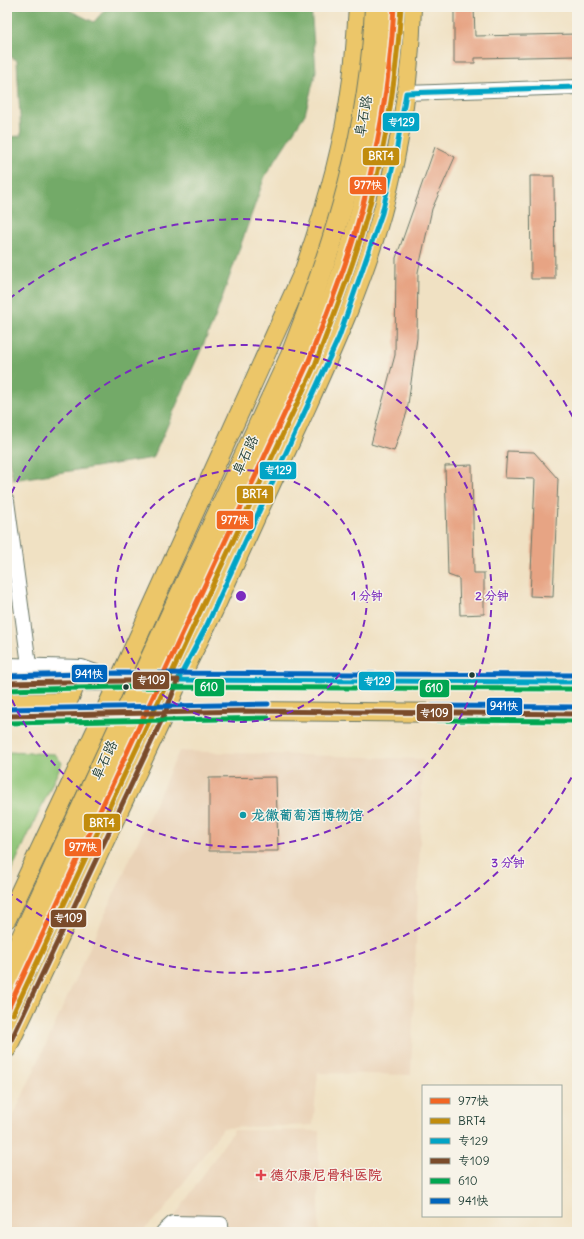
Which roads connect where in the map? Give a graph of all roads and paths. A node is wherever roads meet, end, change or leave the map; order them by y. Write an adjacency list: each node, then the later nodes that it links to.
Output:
1 (358, 7): 5 (main road, 阜石路)
2 (375, 7): 22 (highway, 阜石路, bridge)
3 (394, 7): 23 (highway, 阜石路, bridge)
4 (412, 7): 7 (main road)
5 (351, 86): 7 (street); 11 (main road, 阜石路)
6 (577, 87): 7 (street)
7 (406, 93): 12 (main road)
8 (7, 501): 10 (street)
9 (7, 665): 10 (street)
10 (30, 665): 11 (street)
11 (118, 680): 12 (main road); 13 (main road); 19 (main road, 阜石路)
12 (178, 680): 14 (main road); 17 (main road)
13 (68, 682): 15 (main road); 16 (main road)
14 (577, 682)
15 (7, 683)
16 (7, 703)
17 (165, 713): 18 (main road); 19 (main road); 24 (main road)
18 (577, 714)
19 (103, 715): 20 (main road); 21 (main road, 阜石路)
20 (7, 716)
21 (7, 918)
22 (7, 969)
23 (7, 1011)
24 (7, 1049)
25 (163, 1232): 26 (street)
26 (221, 1232)

